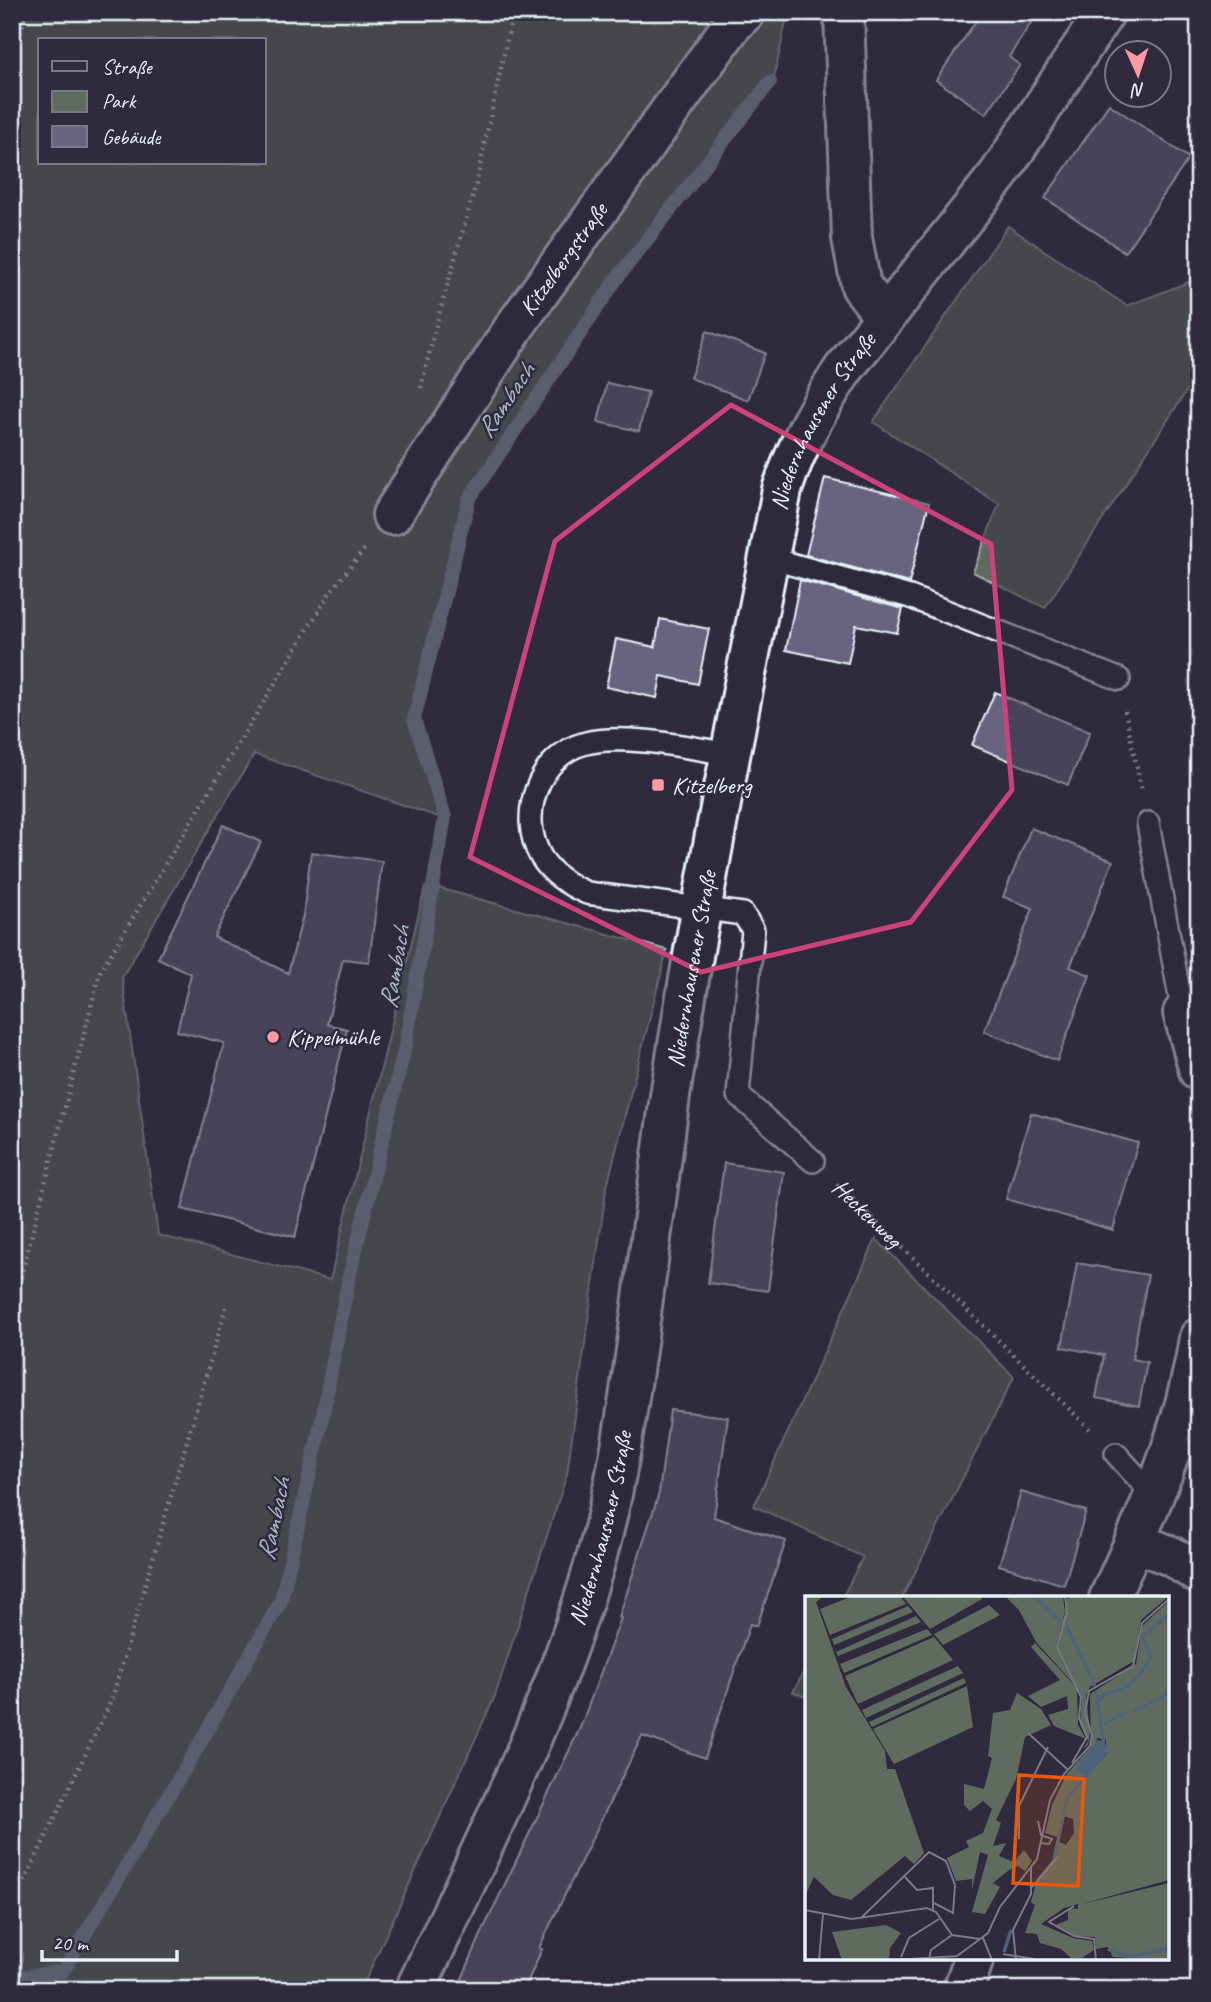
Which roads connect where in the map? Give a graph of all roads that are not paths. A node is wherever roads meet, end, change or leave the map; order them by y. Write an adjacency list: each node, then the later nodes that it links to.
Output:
1 (746, 12): 5 (main road, Kitzelbergstraße)
2 (844, 12): 4 (main road)
3 (1105, 12): 4 (main road, Niedernhausener Straße)
4 (885, 317): 6 (main road, Niedernhausener Straße)
5 (391, 515)
6 (769, 558): 7 (lane); 8 (main road, Niedernhausener Straße)
7 (1119, 680)
8 (730, 754): 10 (main road, Niedernhausener Straße); 10 (lane)
9 (1148, 823): 11 (lane)
10 (700, 908): 13 (lane, Heckenweg); 21 (main road, Niedernhausener Straße)
11 (1182, 1013): 12 (main road)
12 (1199, 1071)
13 (813, 1161)
14 (1199, 1338): 16 (main road)
15 (1116, 1454): 16 (lane)
16 (1154, 1497): 17 (main road)
17 (1135, 1542): 18 (main road); 19 (main road)
18 (1199, 1574)
19 (1110, 1596)
20 (973, 1960): 22 (main road)
21 (415, 1990)
22 (963, 1990)

